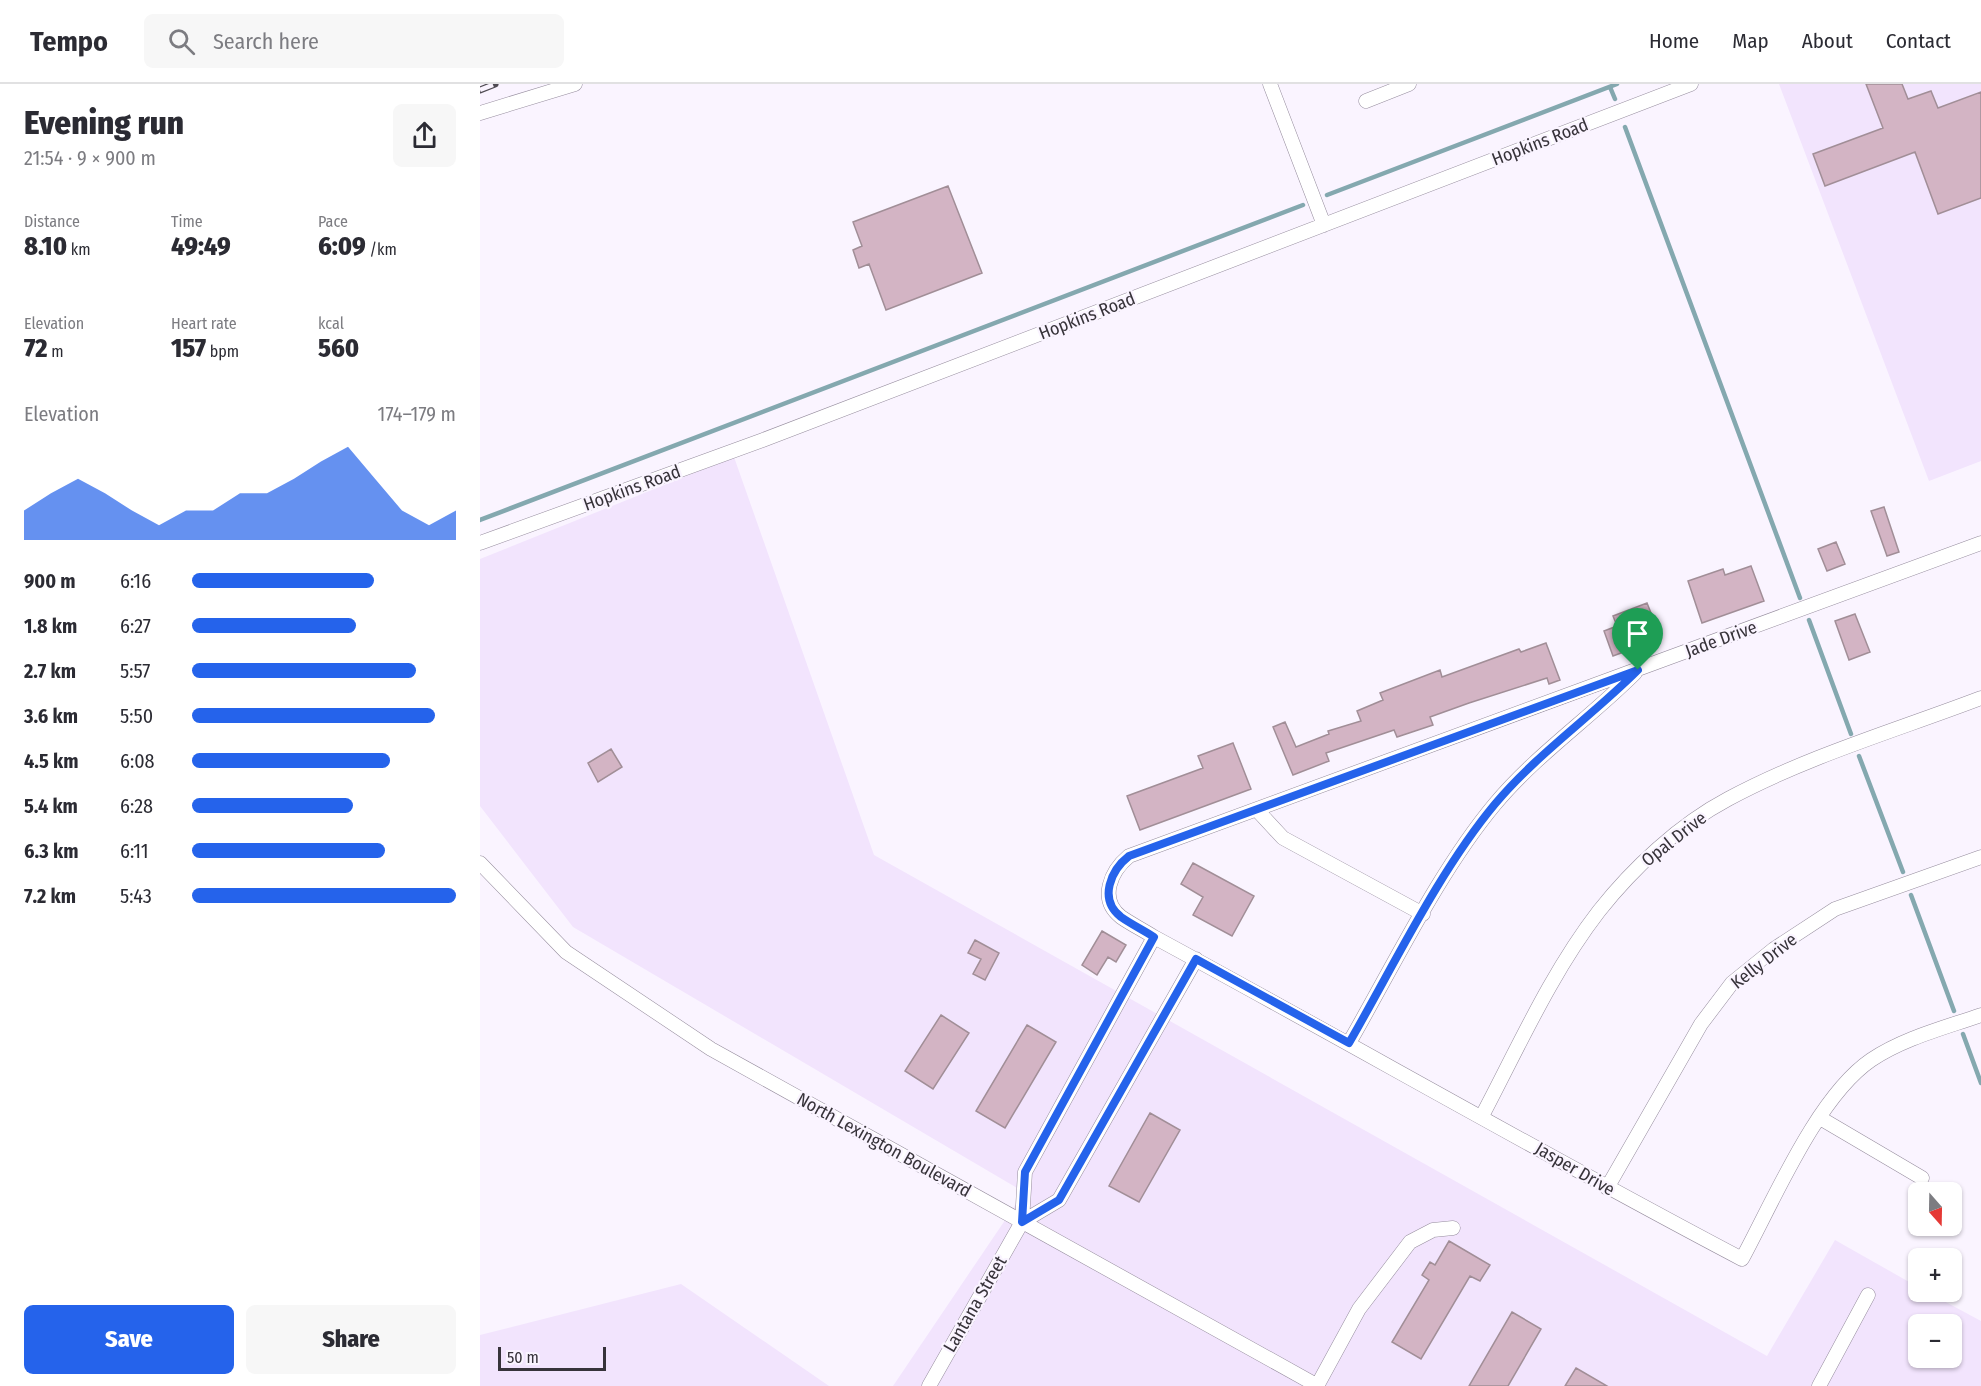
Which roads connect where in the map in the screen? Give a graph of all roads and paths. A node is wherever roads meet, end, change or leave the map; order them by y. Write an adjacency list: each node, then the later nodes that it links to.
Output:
1 (575, 84): 6 (street)
2 (1270, 84): 7 (street)
3 (1409, 84): 5 (street)
4 (1691, 84): 7 (street, Hopkins Road)
5 (1366, 101)
6 (480, 113)
7 (1324, 225): 8 (street, Hopkins Road)
8 (480, 543)
9 (1981, 543): 10 (street, Jade Drive)
10 (1638, 670): 12 (street, Jade Drive); 16 (street)
11 (1981, 698): 21 (street, Opal Drive)
12 (1257, 810): 15 (street, Jade Drive); 16 (street)
13 (1981, 857): 24 (street, Kelly Drive)
14 (480, 864): 25 (street, North Lexington Boulevard)
15 (1109, 892): 17 (street, Jasper Drive)
16 (1423, 914): 20 (street)
17 (1154, 937): 18 (street, Jasper Drive); 25 (street, Lantana Street)
18 (1196, 959): 20 (street, Jasper Drive); 25 (street, Lantana Street)
19 (1981, 1015): 22 (street, Jasper Drive)
20 (1349, 1043): 21 (street, Jasper Drive)
21 (1482, 1116): 24 (street, Jasper Drive)
22 (1820, 1118): 23 (street); 24 (street, Jasper Drive)
23 (1922, 1178)
24 (1607, 1188)
25 (1022, 1222): 28 (street, Lantana Street); 29 (street, North Lexington Boulevard)
26 (1454, 1228): 29 (street)
27 (1868, 1295): 30 (street)
28 (929, 1386)
29 (1318, 1386)
30 (1819, 1386)

